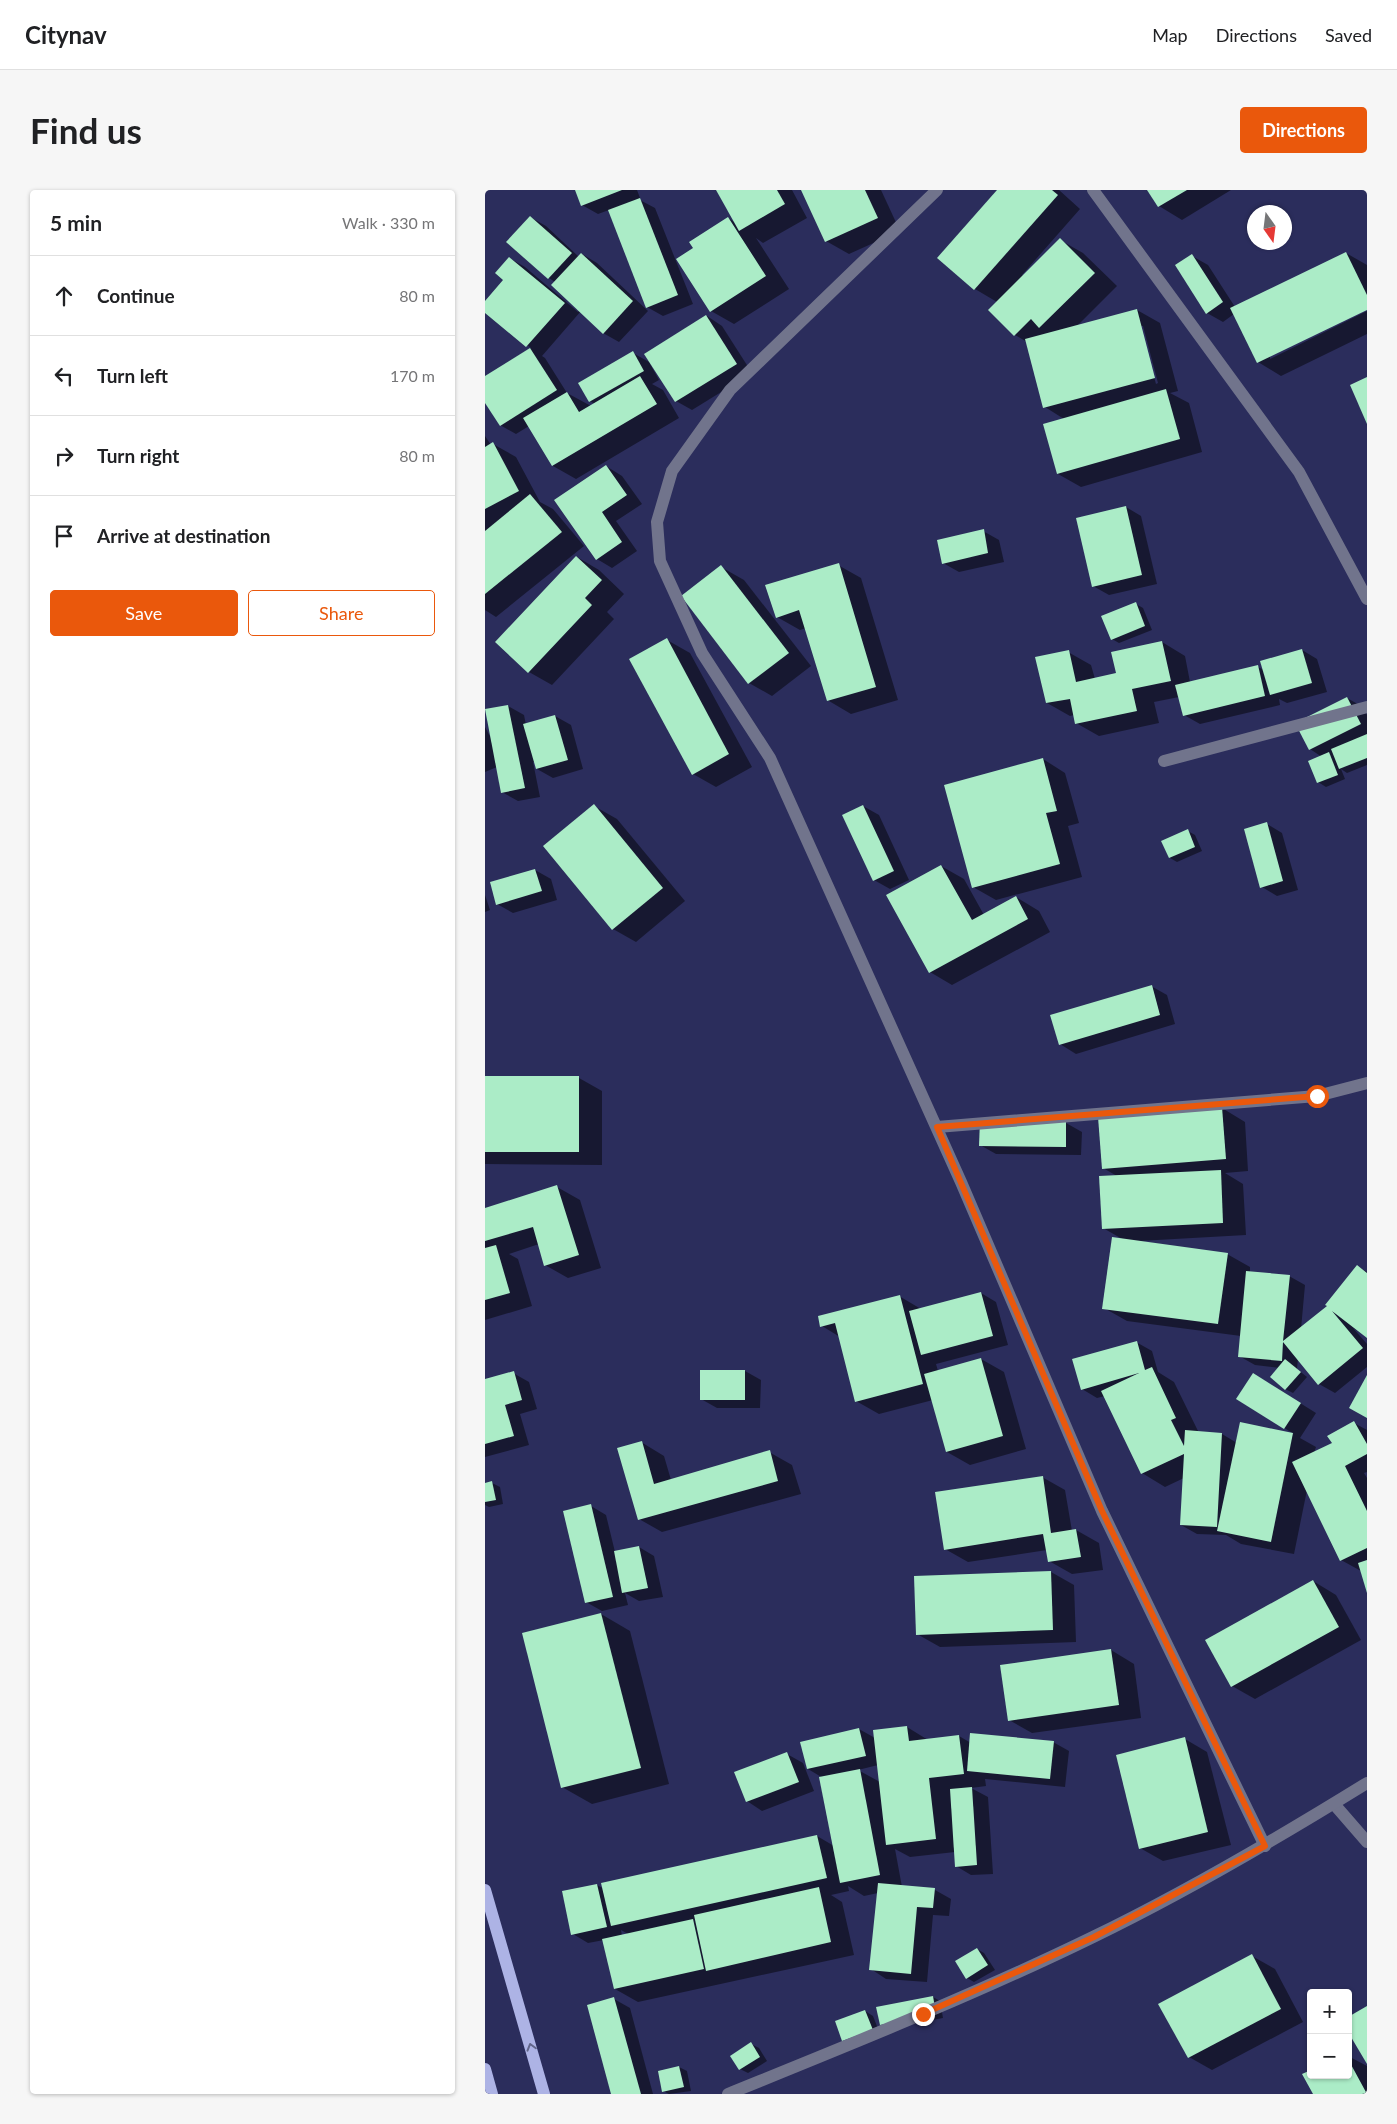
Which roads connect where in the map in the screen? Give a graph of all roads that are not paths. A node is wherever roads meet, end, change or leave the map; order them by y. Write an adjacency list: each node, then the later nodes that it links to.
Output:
1 (937, 190): 7 (street)
2 (1093, 190): 3 (street)
3 (1367, 599)
4 (1367, 707): 5 (street)
5 (1165, 761)
6 (1367, 1083): 7 (street)
7 (937, 1127): 11 (street)
8 (1367, 1783): 9 (street)
9 (1334, 1804): 10 (street); 11 (street)
10 (1367, 1842)
11 (1265, 1846): 16 (street)
12 (485, 1890): 15 (main road, one-way to 12)
13 (485, 2069): 14 (main road)
14 (492, 2094)
15 (545, 2094)
16 (728, 2094)

